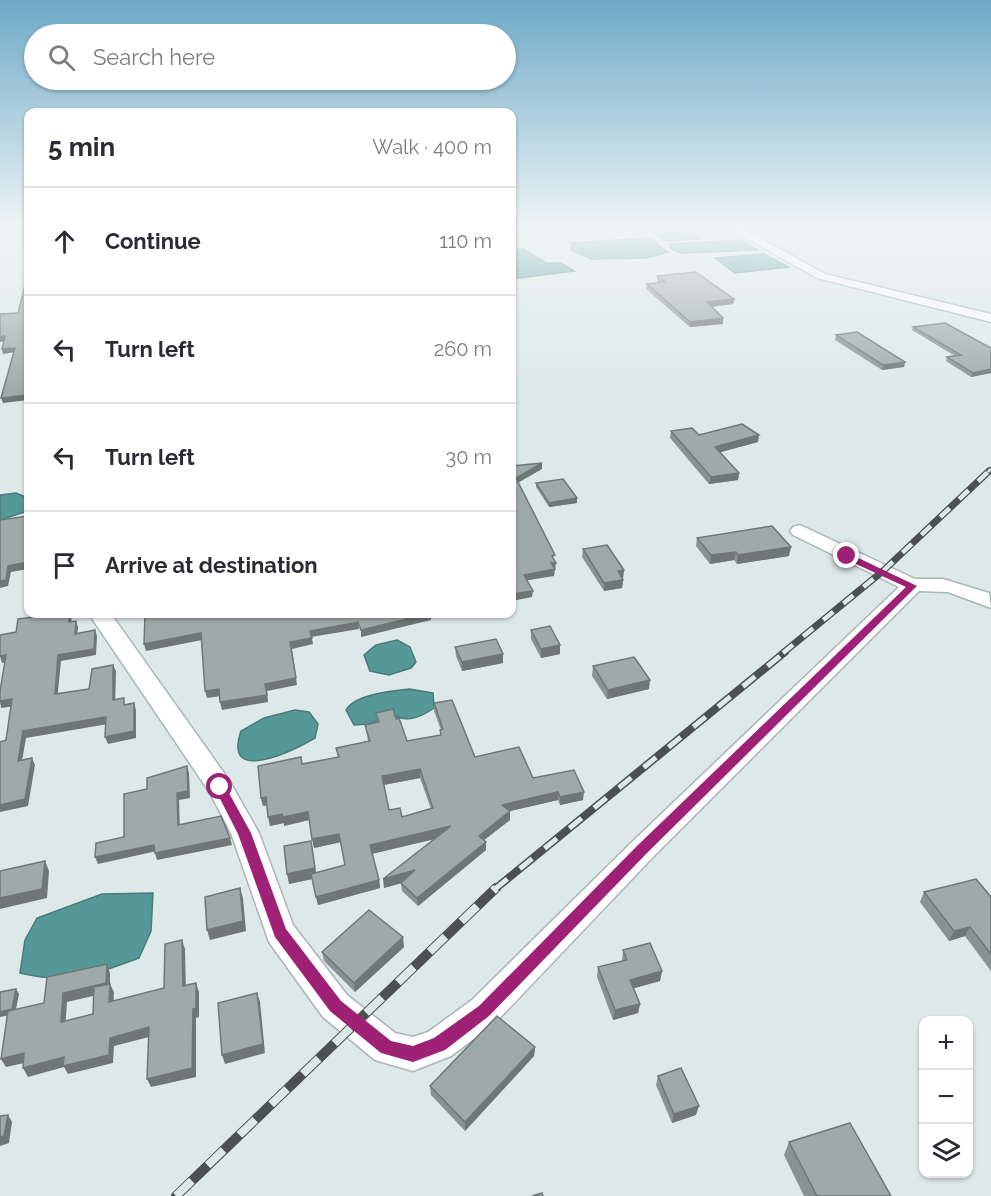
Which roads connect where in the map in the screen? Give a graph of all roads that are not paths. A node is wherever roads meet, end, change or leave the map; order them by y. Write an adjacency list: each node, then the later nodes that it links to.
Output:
1 (844, 282): 2 (street)
2 (991, 318)
3 (800, 531): 4 (street)
4 (912, 586): 5 (street); 6 (street)
5 (991, 602)
6 (103, 618)

